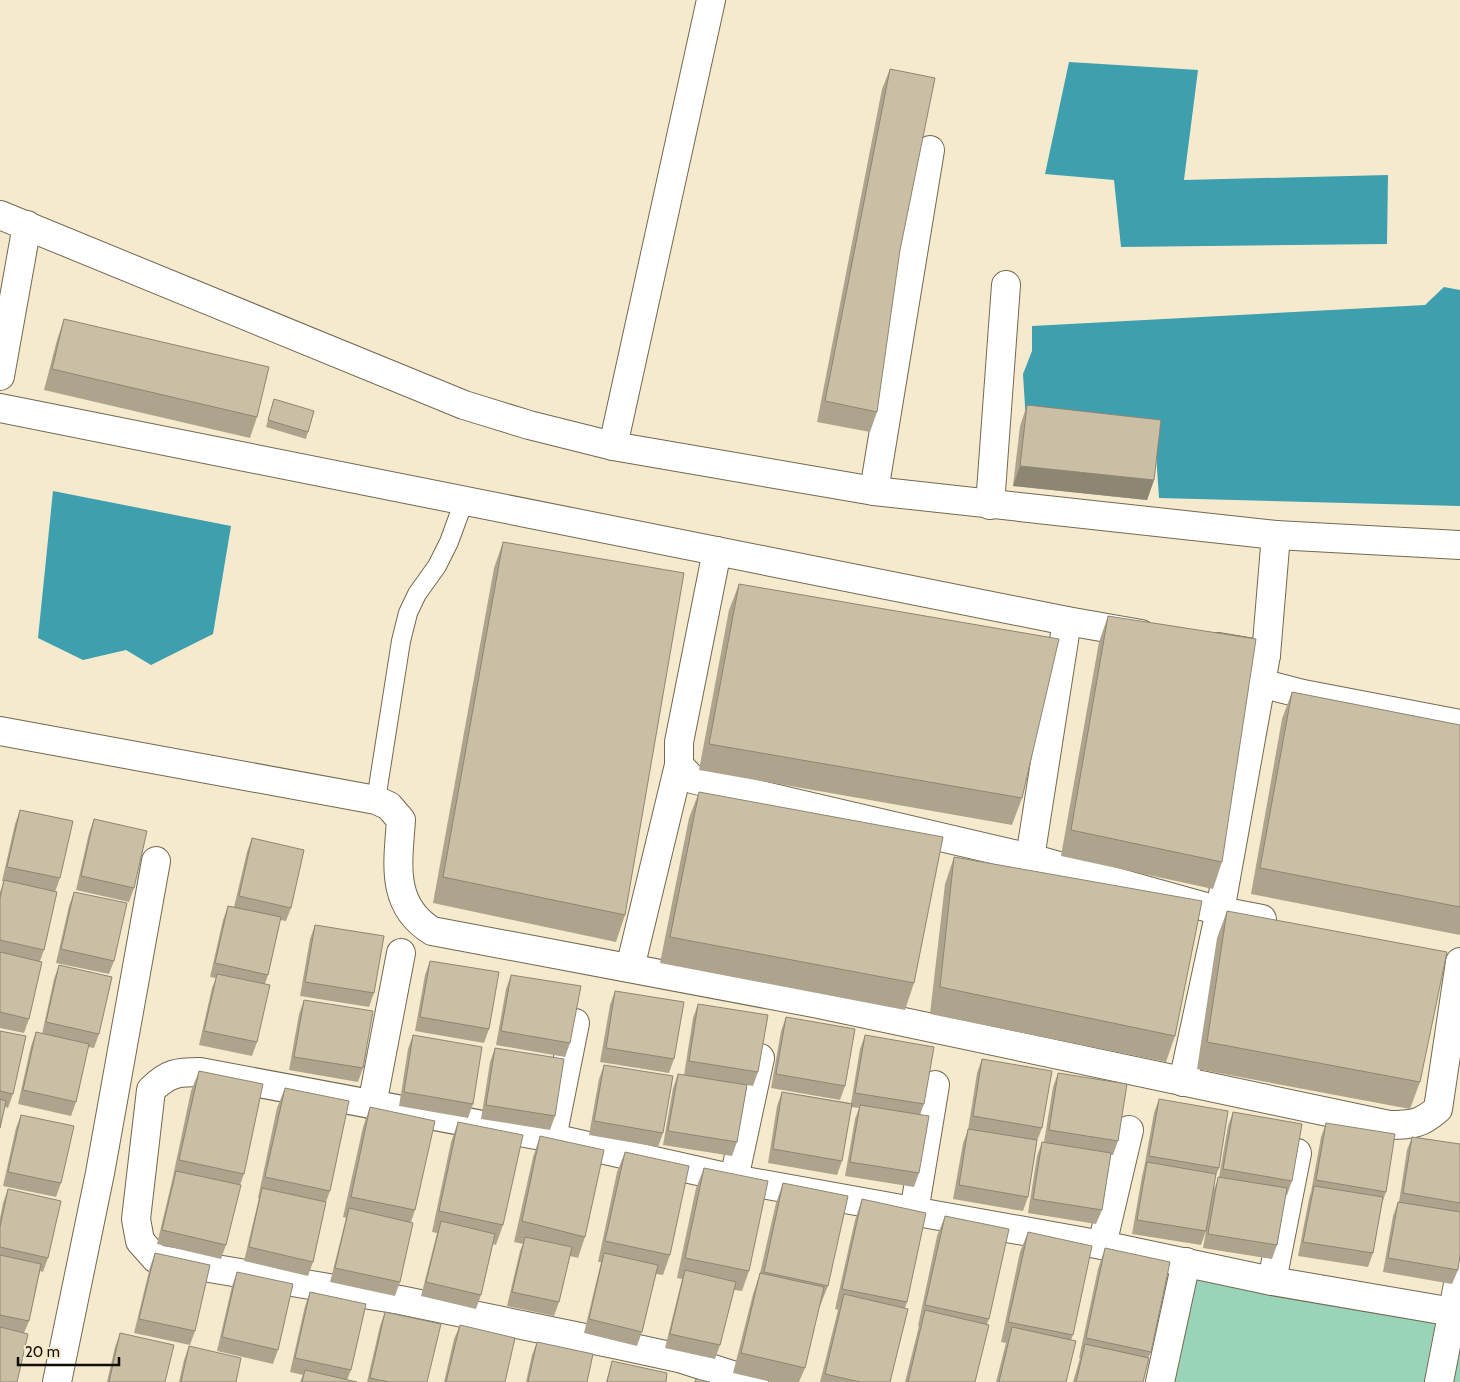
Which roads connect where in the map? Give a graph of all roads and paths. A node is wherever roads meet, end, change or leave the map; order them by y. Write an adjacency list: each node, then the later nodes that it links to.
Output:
1 (711, 0): 8 (street)
2 (930, 150): 9 (street)
3 (0, 215): 4 (street)
4 (27, 225): 6 (street); 8 (street)
5 (1006, 285): 11 (street)
6 (0, 371)
7 (0, 408): 10 (street)
8 (613, 446): 9 (street)
9 (874, 491): 11 (street)
10 (464, 501): 14 (street); 23 (lane)
11 (990, 505): 12 (street)
12 (1276, 535): 13 (street); 18 (street)
13 (1460, 545)
14 (717, 552): 15 (street); 22 (street)
15 (1067, 621): 16 (street); 24 (street)
16 (1162, 637)
17 (1190, 642): 18 (street)
18 (1266, 655): 19 (street)
19 (1260, 683): 20 (street); 26 (street)
20 (1460, 724)
21 (0, 731): 23 (street)
22 (679, 765): 24 (street); 30 (street)
23 (376, 800): 30 (street)
24 (1030, 858): 26 (street)
25 (156, 862): 46 (street)
26 (1220, 911): 27 (street); 33 (street)
27 (1287, 924)
28 (401, 953): 35 (street)
29 (1454, 959): 33 (street)
30 (630, 968): 33 (street)
31 (575, 1023): 37 (street)
32 (760, 1058): 39 (street)
33 (1183, 1082)
34 (935, 1085): 40 (street)
35 (372, 1105): 37 (street); 47 (street)
36 (1129, 1130): 41 (street)
37 (552, 1138): 39 (street)
38 (1297, 1153): 44 (street)
39 (734, 1179): 40 (street)
40 (914, 1212): 41 (street)
41 (1102, 1245): 42 (street)
42 (1186, 1262): 44 (street); 48 (street)
43 (1460, 1274): 45 (street)
44 (1272, 1281): 45 (street)
45 (1452, 1312): 49 (street)
46 (57, 1382)
47 (754, 1382)
48 (1160, 1382)
49 (1439, 1382)

